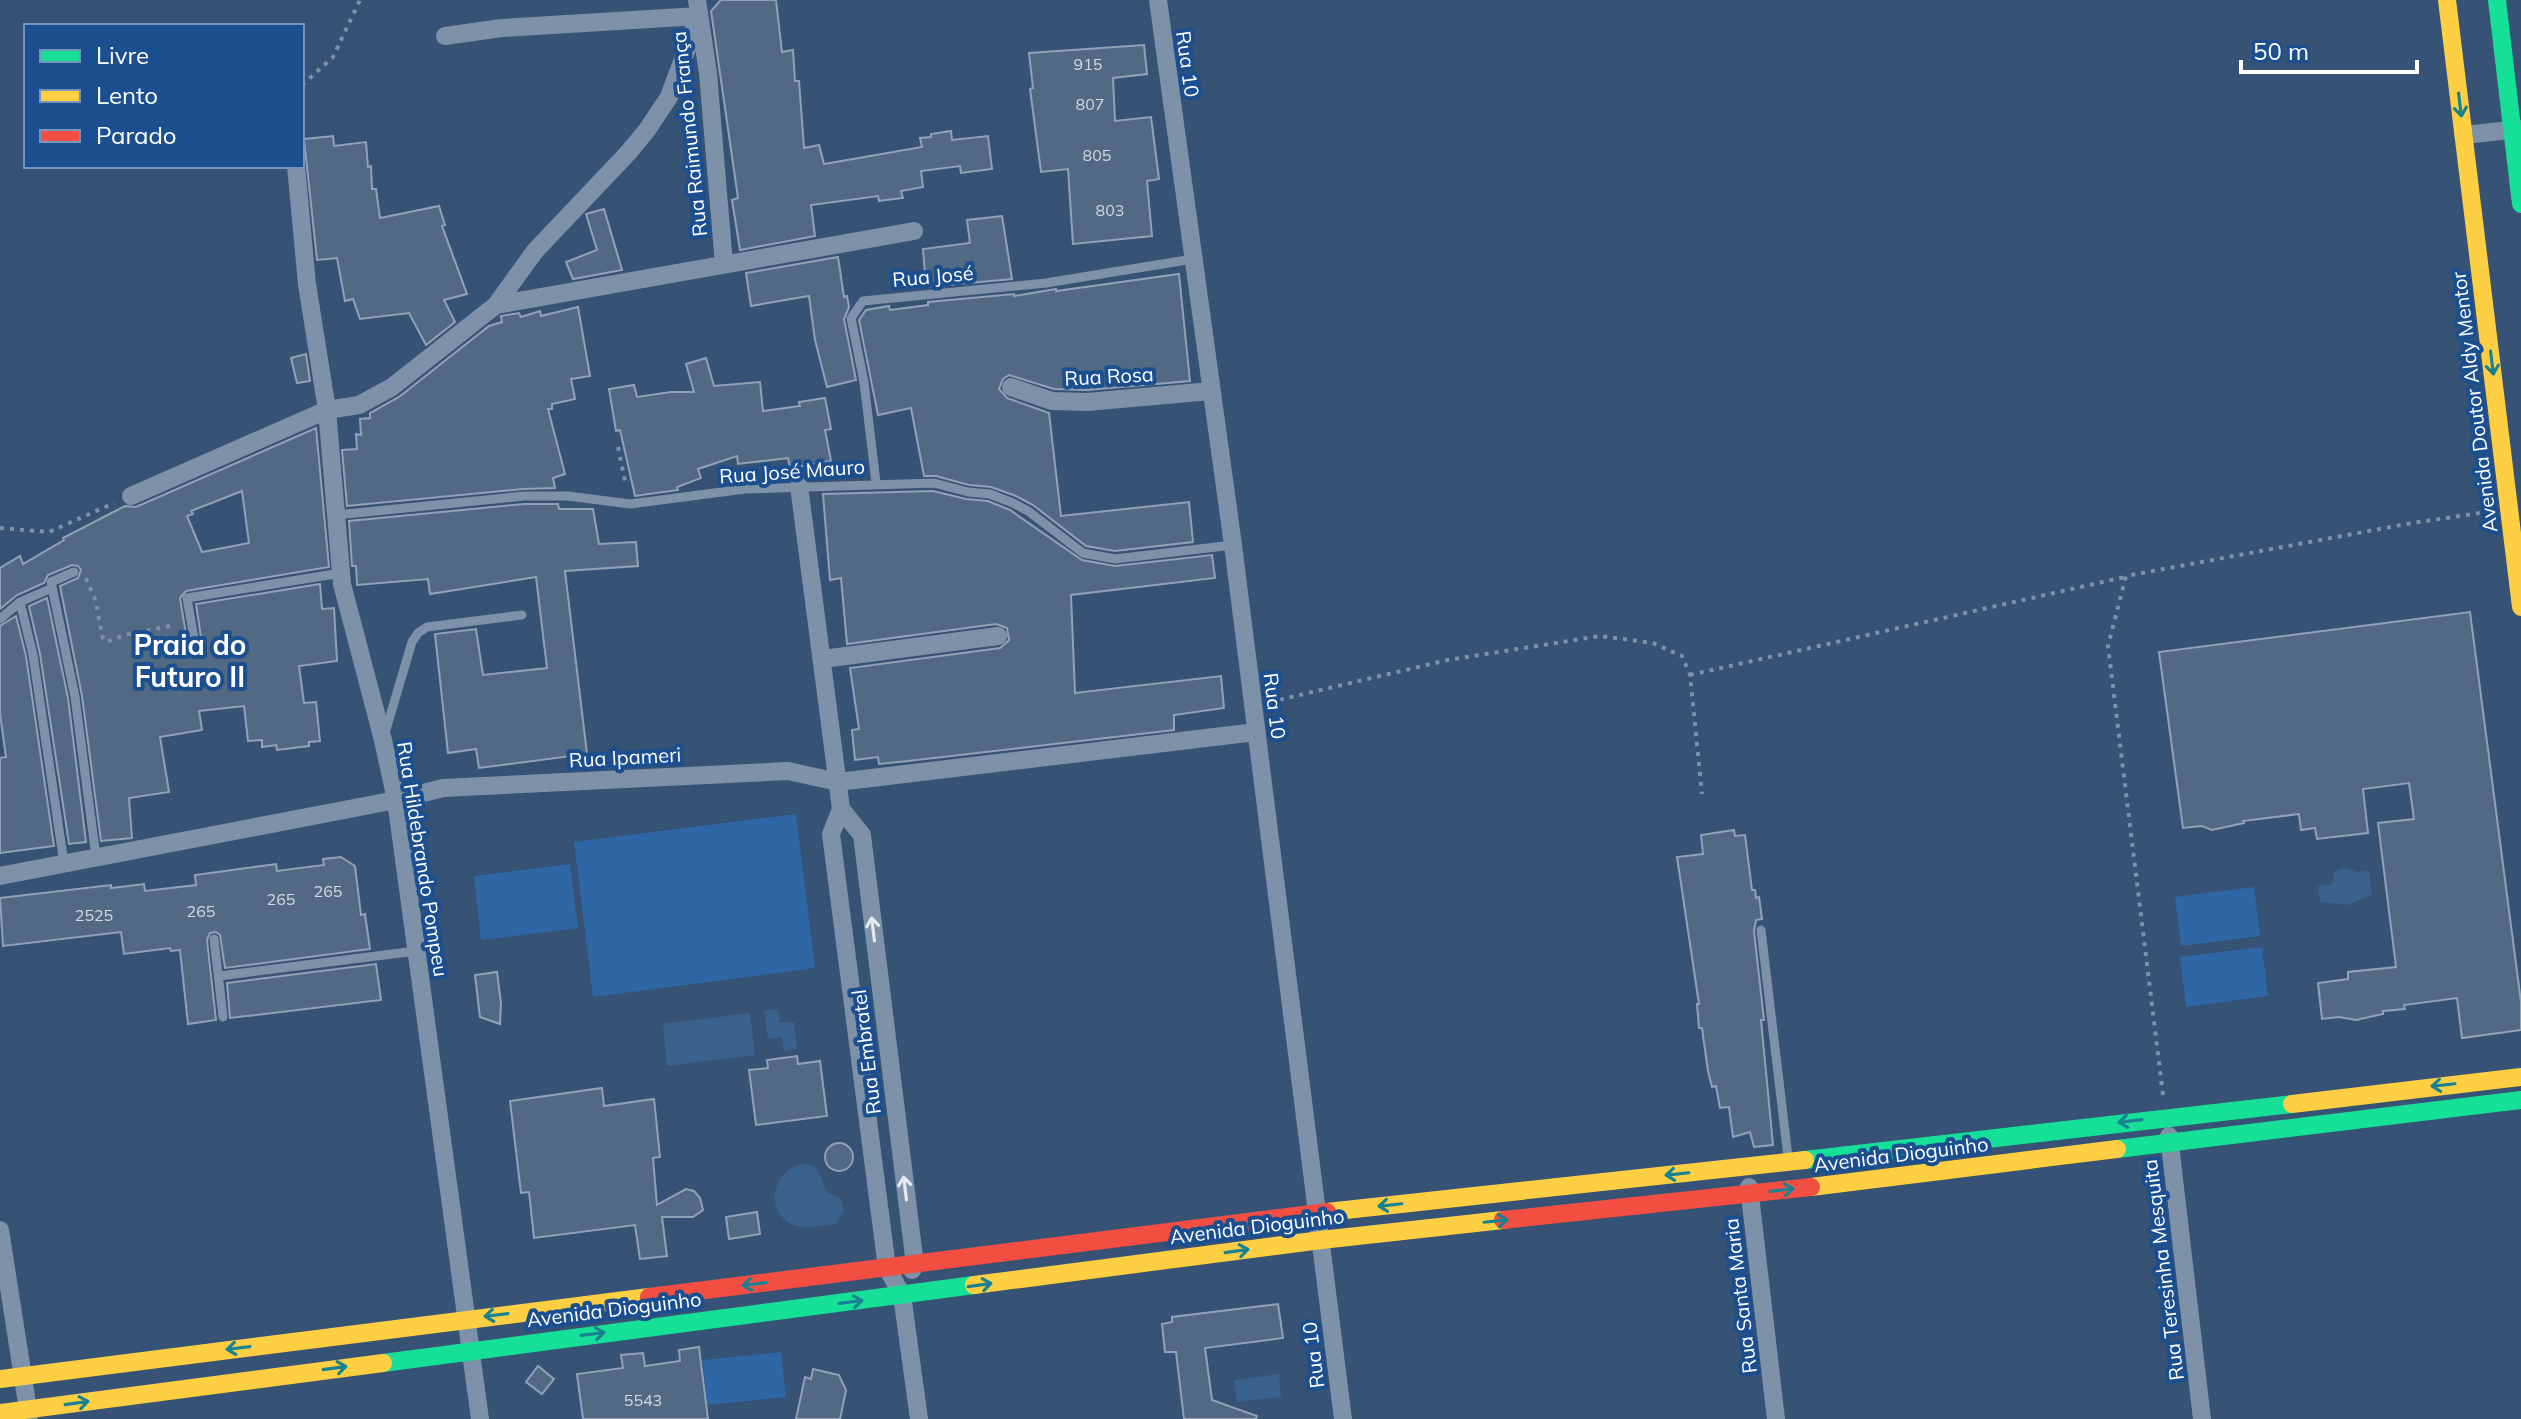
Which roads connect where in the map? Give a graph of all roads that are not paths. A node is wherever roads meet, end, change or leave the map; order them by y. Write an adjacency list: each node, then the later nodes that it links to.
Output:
1 (1158, 0): 11 (street, Rua 10)
2 (2447, 0): 7 (main road, Avenida Doutor Aldy Mentor, one-way to 7)
3 (2497, 0): 6 (main road)
4 (698, 8): 5 (street); 12 (street, Rua Raimundo França); 13 (street)
5 (445, 36)
6 (2516, 130): 7 (street); 9 (main road)
7 (2463, 135): 22 (main road, Avenida Doutor Aldy Mentor, one-way to 22)
8 (296, 168): 16 (street, Rua Hildebrando Pompeu)
9 (2521, 204)
10 (914, 231): 12 (street)
11 (1193, 259): 15 (street, Rua 10); 17 (lane, Rua José)
12 (724, 264): 13 (street)
13 (496, 305): 16 (street)
14 (1011, 387): 15 (street, Rua Rosa)
15 (1211, 391): 21 (street, Rua 10)
16 (327, 410): 19 (street); 20 (street, Rua Hildebrando Pompeu)
17 (876, 483): 18 (lane, Rua José Mauro); 21 (lane, Rua José Mauro)
18 (799, 486): 20 (lane, Rua José Mauro); 32 (street, Rua Embratel)
19 (131, 496)
20 (336, 515): 24 (street, Rua Hildebrando Pompeu)
21 (1233, 545): 33 (street, Rua 10)
22 (2517, 546): 27 (main road, Avenida Doutor Aldy Mentor)
23 (74, 572): 25 (lane)
24 (341, 573): 31 (lane); 34 (street, Rua Hildebrando Pompeu)
25 (52, 588): 26 (lane); 38 (lane)
26 (20, 602): 29 (lane); 39 (lane)
27 (2521, 607)
28 (522, 615): 34 (lane)
29 (0, 619)
30 (998, 636): 32 (street)
31 (195, 644)
32 (823, 659): 35 (street, Rua Embratel)
33 (1256, 732): 35 (street, Rua Ipameri); 53 (street, Rua 10)
34 (383, 740): 36 (street, Rua Hildebrando Pompeu)
35 (838, 782): 36 (street, Rua Ipameri); 37 (street, Rua Embratel)
36 (396, 800): 38 (street, Rua Ipameri); 43 (street, Rua Hildebrando Pompeu)
37 (841, 809): 56 (street, Rua Embratel, one-way to 37); 57 (street, Rua Embratel)
38 (96, 857): 39 (street, Rua Ipameri)
39 (64, 863): 40 (street, Rua Ipameri)
40 (0, 876)
41 (1761, 930): 50 (lane)
42 (214, 939): 44 (lane)
43 (416, 951): 44 (lane); 59 (street, Rua Hildebrando Pompeu)
44 (219, 976): 45 (lane)
45 (223, 1017)
46 (2521, 1077): 48 (main road, Avenida Dioguinho, one-way to 48)
47 (2521, 1100): 49 (main road, Avenida Dioguinho)
48 (2165, 1117): 49 (street, Rua Teresinha Mesquita); 50 (main road, Avenida Dioguinho, one-way to 50)
49 (2170, 1144): 52 (main road, Avenida Dioguinho, one-way to 49); 69 (street, Rua Teresinha Mesquita)
50 (1788, 1162): 51 (main road, Avenida Dioguinho)
51 (1747, 1167): 52 (street, Rua Santa Maria); 53 (main road, Avenida Dioguinho, one-way to 53)
52 (1750, 1194): 55 (main road, Avenida Dioguinho, one-way to 52); 68 (street, Rua Santa Maria)
53 (1318, 1213): 55 (street, Rua 10); 56 (main road, Avenida Dioguinho)
54 (0, 1230): 61 (street)
55 (1321, 1240): 58 (main road, Avenida Dioguinho, one-way to 55); 67 (street, Rua 10)
56 (915, 1265): 57 (main road, Avenida Dioguinho); 58 (street)
57 (887, 1268): 58 (street, Rua Embratel); 59 (main road, Avenida Dioguinho, one-way to 59)
58 (902, 1295): 60 (main road, Avenida Dioguinho, one-way to 58); 66 (street, Rua Embratel)
59 (466, 1319): 60 (street, Rua Hildebrando Pompeu); 61 (main road, Avenida Dioguinho, one-way to 61)
60 (470, 1349): 64 (main road, Avenida Dioguinho, one-way to 60); 65 (street, Rua Hildebrando Pompeu)
61 (24, 1376): 62 (main road, Avenida Dioguinho); 64 (street)
62 (0, 1379)
63 (0, 1413): 64 (main road, Avenida Dioguinho)
64 (29, 1414)
65 (480, 1419)
66 (919, 1419)
67 (1343, 1419)
68 (1776, 1419)
69 (2202, 1419)

